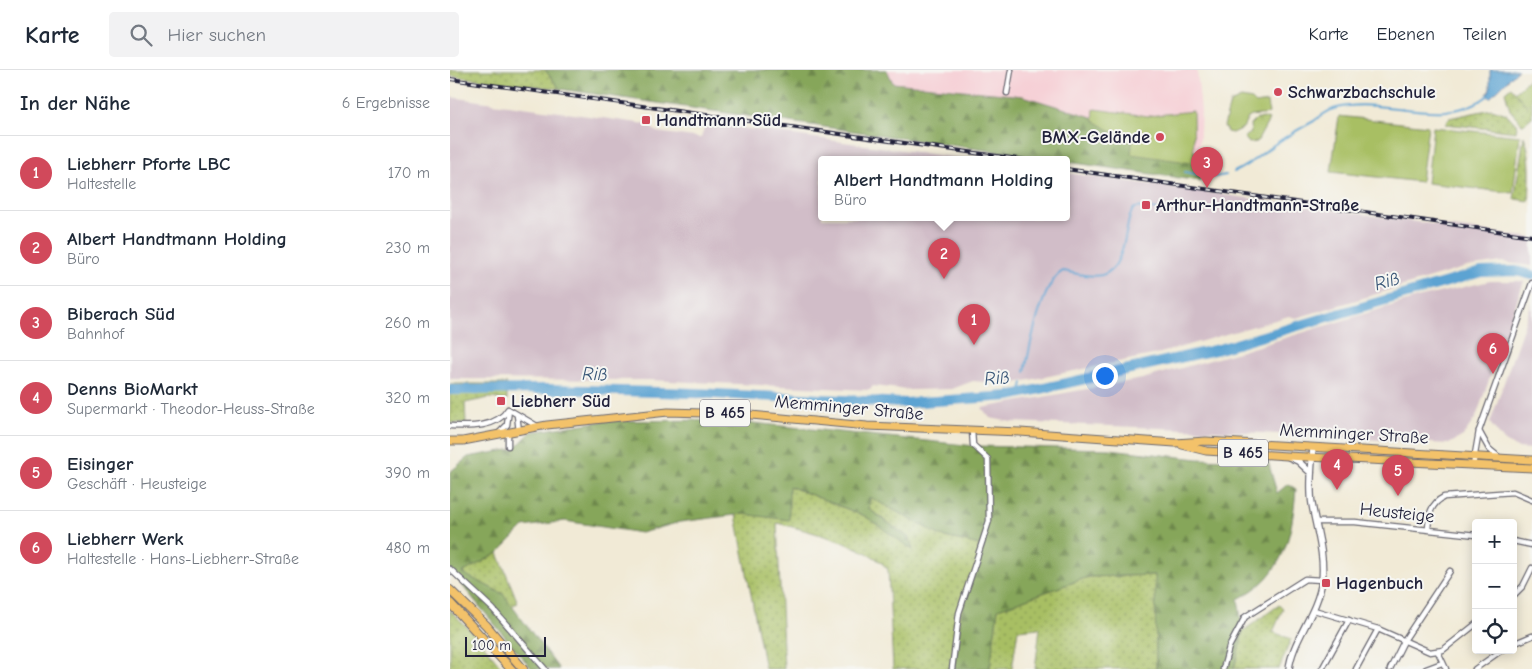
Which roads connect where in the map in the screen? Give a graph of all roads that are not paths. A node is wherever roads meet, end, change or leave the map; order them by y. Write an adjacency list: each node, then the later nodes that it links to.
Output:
1 (1011, 70): 2 (street)
2 (1007, 93)
3 (1532, 284): 9 (street)
4 (509, 409): 5 (street); 6 (street); 12 (street)
5 (516, 415): 7 (street); 8 (street)
6 (450, 426)
7 (540, 426): 8 (main road, Memminger Straße / B 465); 10 (main road, Memminger Straße / B 465)
8 (520, 431): 11 (main road, Memminger Straße / B 465)
9 (1479, 431): 20 (street); 22 (street)
10 (972, 432): 15 (main road, Memminger Straße / B 465); 53 (street)
11 (508, 433): 12 (main road, Memminger Straße / B 465); 16 (street)
12 (494, 436): 14 (main road, Memminger Straße / B 465)
13 (450, 441): 14 (main road, B 465)
14 (463, 441): 18 (main road, B 465)
15 (1175, 443): 17 (main road, Memminger Straße / B 465); 19 (main road, Memminger Straße / B 465)
16 (508, 446)
17 (1312, 446): 20 (main road, Memminger Straße / B 465); 21 (street)
18 (450, 447)
19 (1287, 456): 21 (main road, Memminger Straße / B 465); 26 (street)
20 (1474, 456): 22 (main road, Memminger Straße / B 465); 24 (street)
21 (1312, 457): 24 (main road, Memminger Straße / B 465); 26 (street)
22 (1501, 458): 23 (main road, Memminger Straße / B 465)
23 (1532, 460)
24 (1473, 466): 25 (main road, Memminger Straße / B 465)
25 (1532, 468)
26 (1311, 473): 28 (street)
27 (1532, 500): 29 (street)
28 (1316, 522): 29 (street, Heusteige); 36 (street)
29 (1428, 530): 30 (street, Heusteige)
30 (1472, 535)
31 (1517, 542): 32 (street)
32 (1532, 544)
33 (1532, 568): 38 (street)
34 (450, 569): 52 (street)
35 (1450, 571): 45 (street)
36 (1322, 580): 40 (street); 54 (street)
37 (450, 590): 51 (highway)
38 (1517, 592)
39 (450, 603): 50 (highway)
40 (1314, 610): 41 (street); 55 (street)
41 (1349, 620): 43 (street); 56 (street)
42 (1472, 627): 47 (street)
43 (1378, 629): 45 (street); 57 (street)
44 (1532, 636): 46 (street)
45 (1405, 639): 47 (street); 58 (street)
46 (1517, 642)
47 (1438, 652): 49 (street)
48 (1496, 654): 61 (street)
49 (1442, 663): 59 (street); 60 (street)
50 (511, 669)
51 (523, 669)
52 (545, 669)
53 (952, 669)
54 (1223, 669)
55 (1289, 669)
56 (1322, 669)
57 (1356, 669)
58 (1390, 669)
59 (1426, 669)
60 (1446, 669)
61 (1475, 669)

